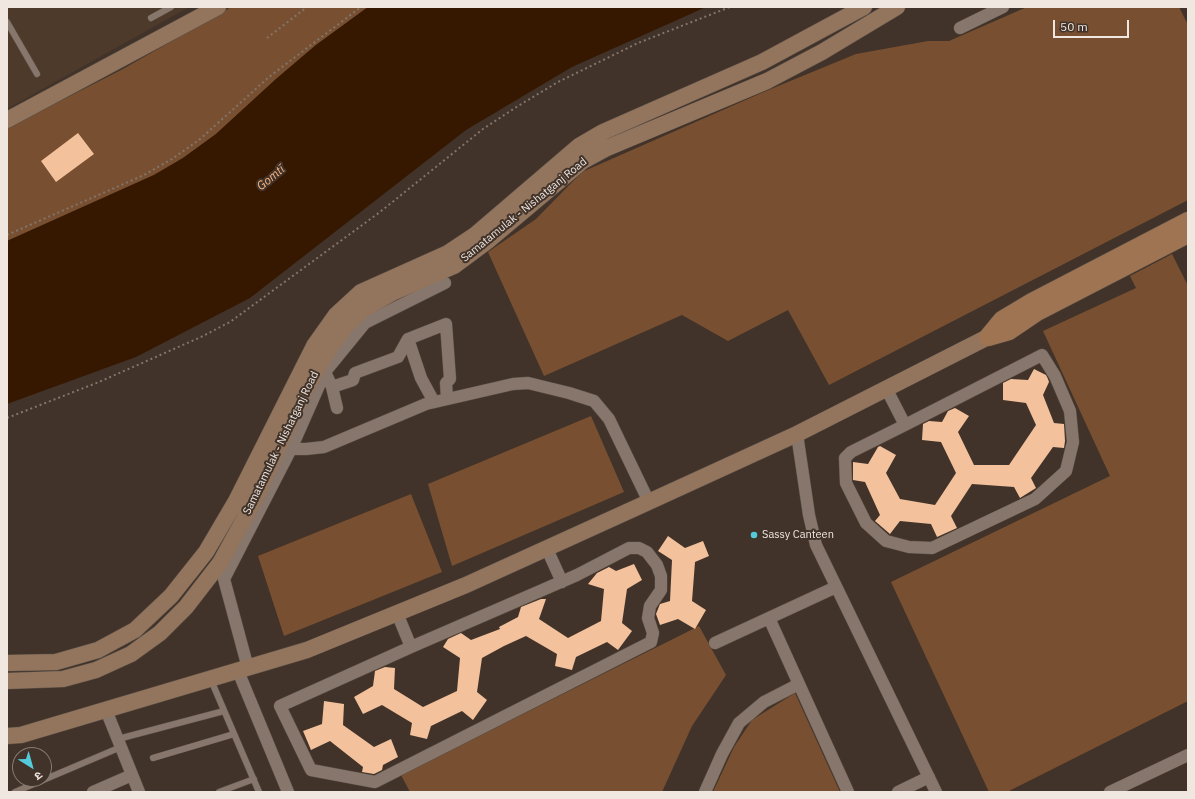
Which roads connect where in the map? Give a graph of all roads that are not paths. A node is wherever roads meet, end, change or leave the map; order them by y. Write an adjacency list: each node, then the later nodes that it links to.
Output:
1 (172, 7): 6 (lane)
2 (218, 7): 10 (street)
3 (864, 7): 32 (street, Samatamulak - Nishatganj Road)
4 (897, 7): 35 (street, Samatamulak - Nishatganj Road)
5 (1003, 7): 8 (street)
6 (151, 18)
7 (7, 22): 9 (lane)
8 (960, 28)
9 (37, 74)
10 (7, 120)
11 (1187, 234): 13 (main road)
12 (445, 283): 15 (street)
13 (988, 337): 17 (street)
14 (408, 339): 16 (street); 18 (street); 19 (street)
15 (326, 372): 16 (street); 23 (street)
16 (332, 387): 20 (street)
17 (886, 388): 21 (street); 22 (street)
18 (448, 399): 19 (street); 24 (street)
19 (434, 402): 23 (street)
20 (338, 408)
21 (905, 425): 21 (street)
22 (797, 434): 24 (street); 27 (street)
23 (291, 449): 33 (street)
24 (649, 502): 25 (street)
25 (547, 548): 26 (street); 28 (street)
26 (562, 582): 31 (street); 31 (street)
27 (836, 587): 29 (street); 45 (street)
28 (397, 613): 31 (street); 33 (street)
29 (769, 618): 30 (street); 36 (street)
30 (715, 644)
31 (411, 647)
32 (7, 663)
33 (243, 669): 34 (street); 52 (street)
34 (210, 679): 37 (street); 38 (lane)
35 (7, 681)
36 (799, 684): 53 (street); 54 (street)
37 (106, 710): 40 (street); 41 (street)
38 (224, 711): 39 (lane); 41 (lane)
39 (234, 734): 42 (lane); 46 (lane)
40 (7, 736)
41 (119, 743): 44 (street); 47 (lane)
42 (153, 758)
43 (1186, 760): 57 (street)
44 (132, 774): 48 (street); 49 (street)
45 (929, 777): 55 (street); 56 (street)
46 (254, 779): 50 (lane); 51 (lane)
47 (15, 792)
48 (93, 792)
49 (139, 792)
50 (219, 792)
51 (260, 792)
52 (288, 792)
53 (705, 792)
54 (848, 792)
55 (898, 792)
56 (936, 792)
57 (1110, 792)

